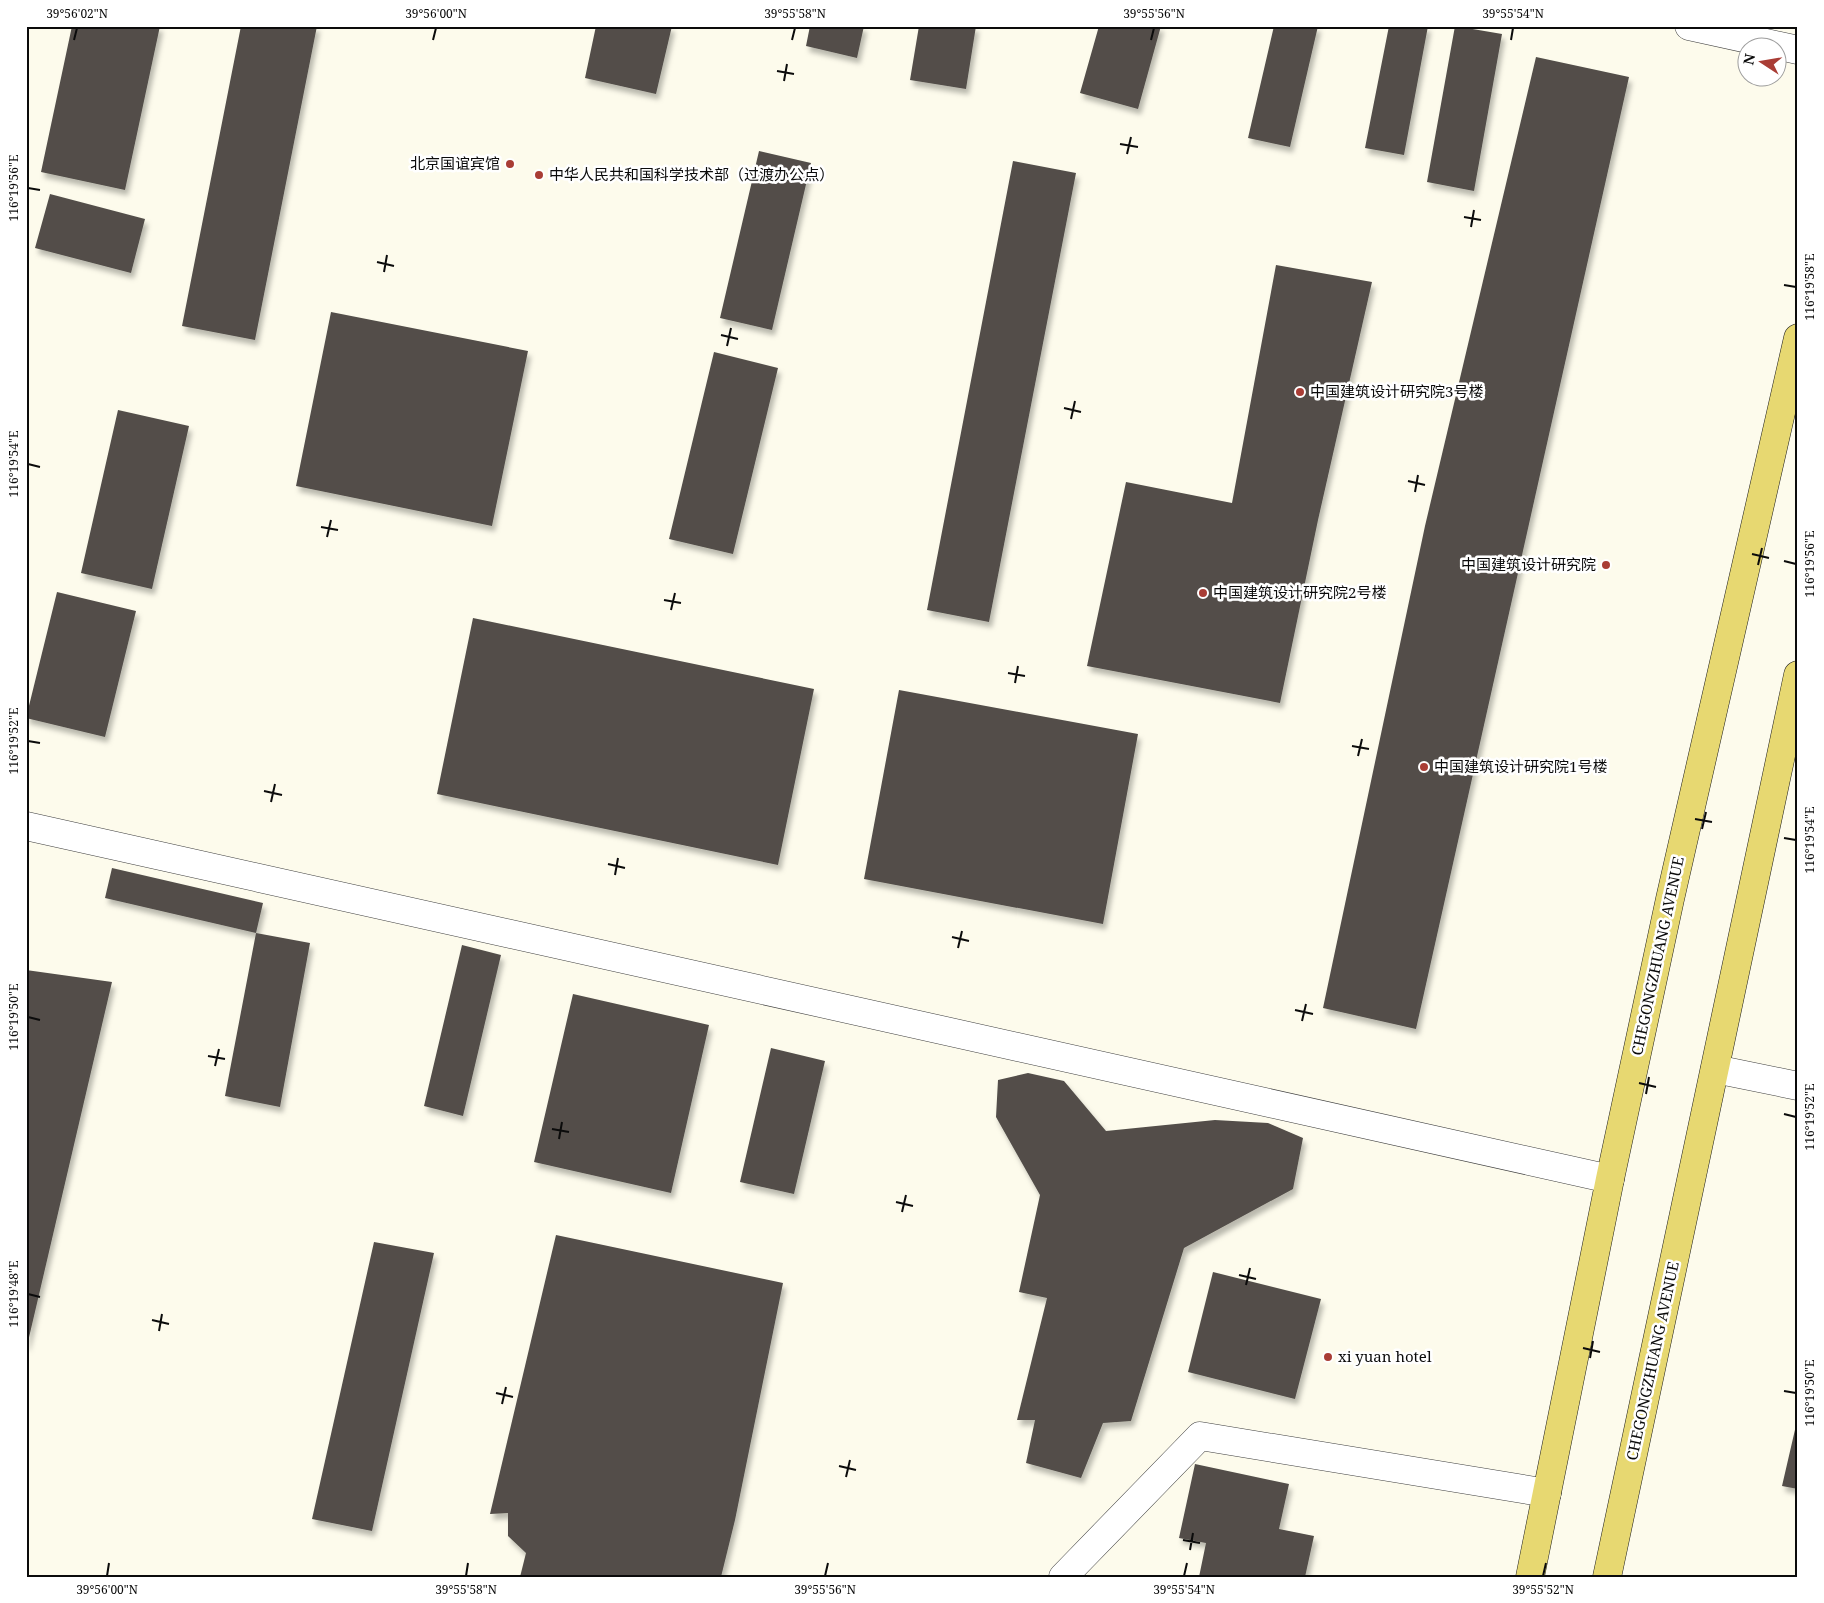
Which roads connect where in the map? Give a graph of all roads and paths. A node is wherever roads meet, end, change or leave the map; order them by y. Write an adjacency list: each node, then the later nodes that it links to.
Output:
1 (1688, 26): 2 (street)
2 (1798, 50)
3 (1798, 338): 8 (main road, CHEGONGZHUANG AVENUE)
4 (1798, 675): 6 (main road, CHEGONGZHUANG AVENUE)
5 (26, 826): 8 (street)
6 (1715, 1069): 7 (street); 12 (main road, CHEGONGZHUANG AVENUE)
7 (1798, 1086)
8 (1610, 1179): 9 (main road, CHEGONGZHUANG AVENUE)
9 (1547, 1493): 10 (street); 11 (main road, CHEGONGZHUANG AVENUE)
10 (1063, 1577)
11 (1530, 1577)
12 (1607, 1577)

